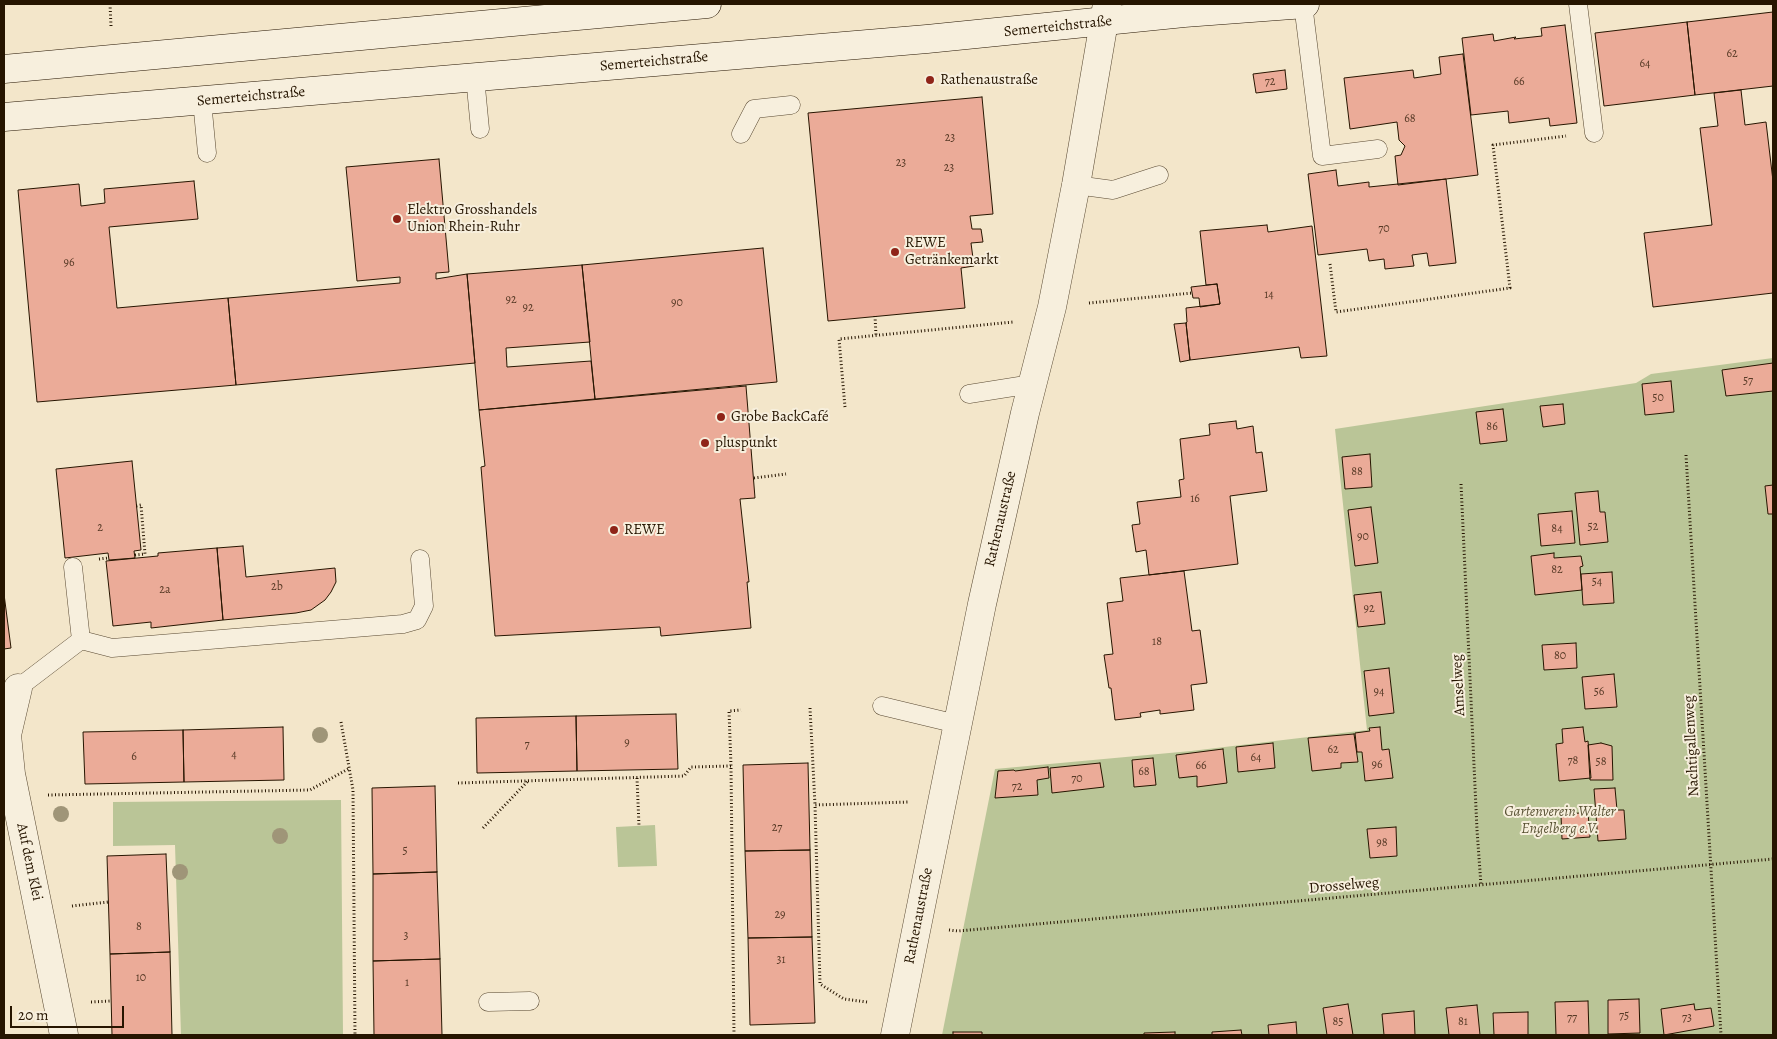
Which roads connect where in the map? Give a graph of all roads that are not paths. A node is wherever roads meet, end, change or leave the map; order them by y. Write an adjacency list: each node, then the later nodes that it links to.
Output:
1 (707, 4): 5 (main road)
2 (1304, 4): 4 (main road, Semerteichstraße); 13 (lane)
3 (1578, 4): 11 (lane)
4 (1105, 13): 6 (main road, Semerteichstraße); 16 (main road, Rathenaustraße)
5 (4, 69)
6 (475, 77): 7 (main road, Semerteichstraße); 10 (lane)
7 (202, 101): 9 (main road, Semerteichstraße); 14 (lane)
8 (791, 104): 12 (lane)
9 (4, 117)
10 (480, 129)
11 (1594, 133)
12 (741, 134)
13 (1378, 149)
14 (207, 153)
15 (1159, 175): 16 (lane)
16 (1076, 185): 17 (main road, Rathenaustraße)
17 (1032, 384): 18 (lane); 24 (main road, Rathenaustraße)
18 (969, 394)
19 (420, 559): 21 (lane)
20 (73, 567): 21 (lane)
21 (81, 640): 22 (lane)
22 (18, 688): 27 (main road, Auf dem Klei)
23 (882, 706): 24 (lane)
24 (957, 724): 28 (main road, Rathenaustraße)
25 (530, 1001): 26 (lane)
26 (488, 1002)
27 (64, 1035)
28 (895, 1035)

